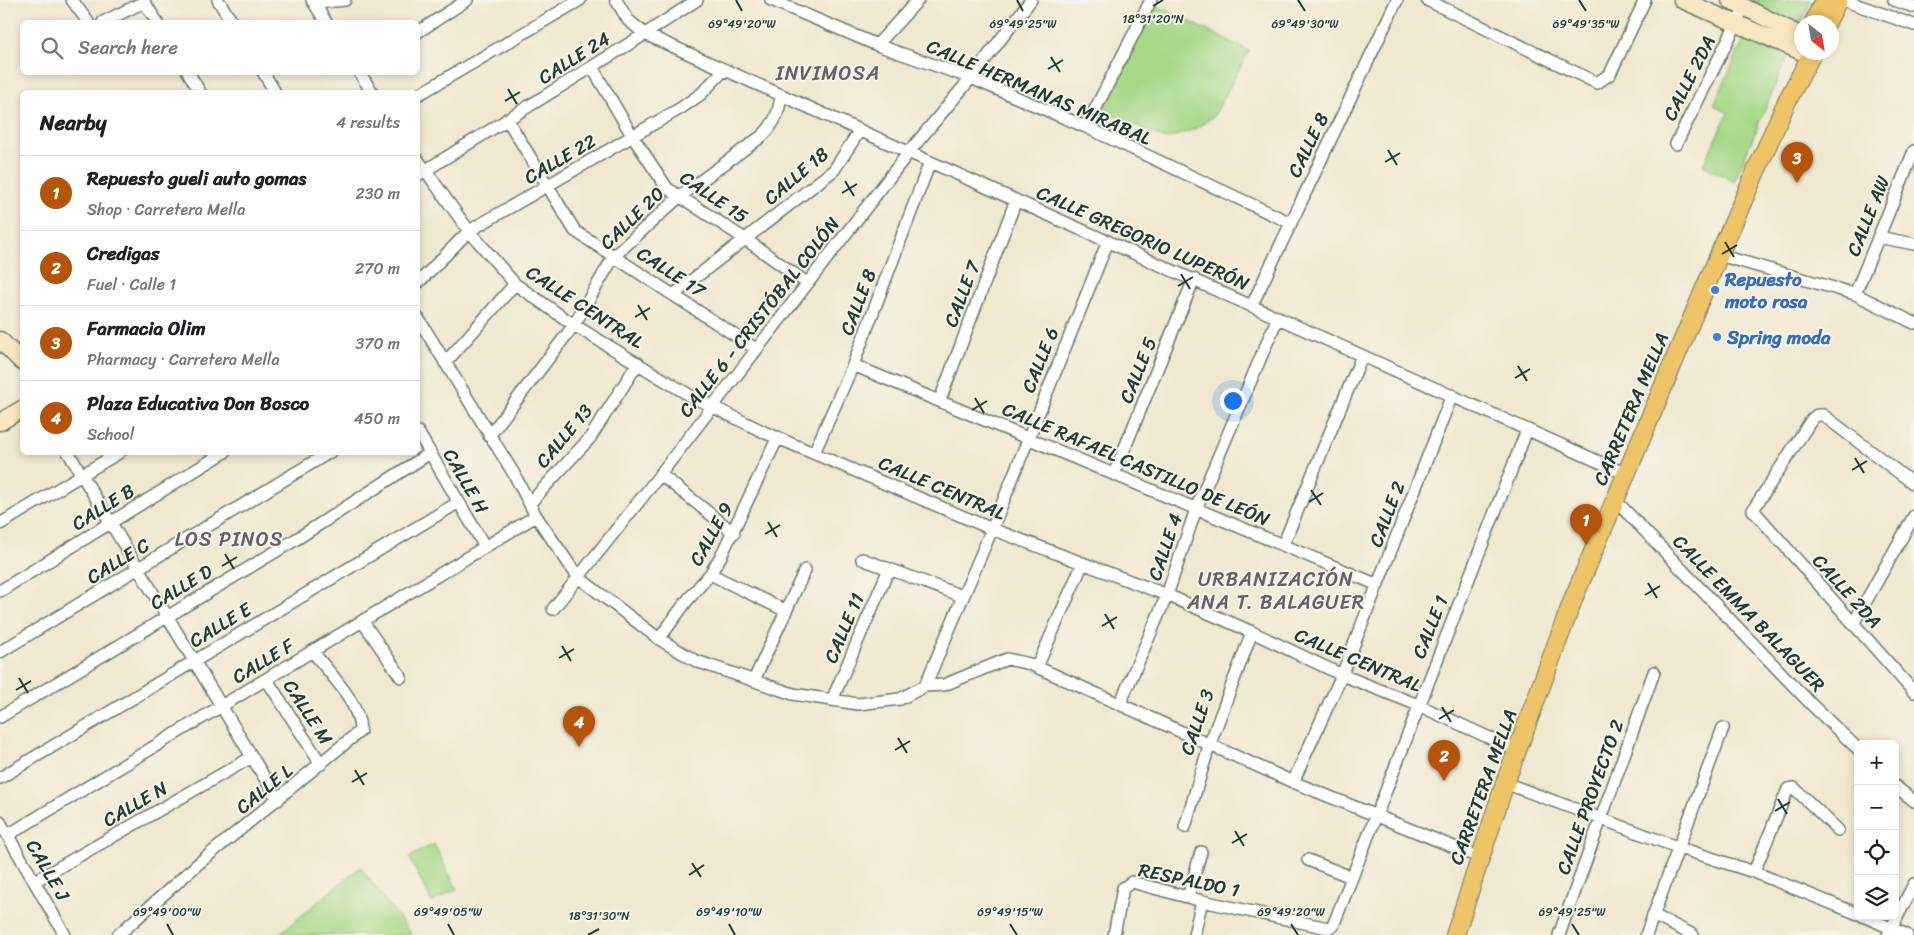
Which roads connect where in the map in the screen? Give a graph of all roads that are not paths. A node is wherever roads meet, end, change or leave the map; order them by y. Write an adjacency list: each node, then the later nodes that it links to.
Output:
1 (72, 0): 26 (street)
2 (218, 0): 29 (street)
3 (345, 0): 21 (street)
4 (467, 0): 33 (street)
5 (580, 0): 48 (street)
6 (616, 0): 35 (street, CALLE GREGORIO LUPERÓN)
7 (697, 0): 35 (street, CALLE 24)
8 (771, 0): 36 (street, CALLE HERMANAS MIRABAL)
9 (918, 0): 36 (street)
10 (1032, 0): 44 (street, CALLE 6 - CRISTÓBAL COLÓN)
11 (1151, 0): 51 (street)
12 (1397, 0): 62 (street, CALLE 8)
13 (1427, 0): 14 (street)
14 (1645, 0)
15 (1682, 0): 31 (street)
16 (1824, 0): 24 (main road)
17 (1838, 0): 25 (main road)
18 (1843, 0): 32 (street)
19 (1894, 0): 23 (street)
20 (144, 1): 27 (street); 28 (street)
21 (313, 2): 30 (street)
22 (1739, 2): 31 (street, CALLE 2DA); 34 (street)
23 (1914, 7)
24 (1817, 15)
25 (1830, 15)
26 (87, 20)
27 (107, 20)
28 (156, 20)
29 (231, 20)
30 (325, 20)
31 (1737, 22): 37 (street); 54 (street, CALLE 2DA)
32 (1914, 26)
33 (420, 31)
34 (1794, 32)
35 (645, 34): 39 (street, CALLE 24); 40 (street, CALLE GREGORIO LUPERÓN)
36 (877, 45): 44 (street, CALLE HERMANAS MIRABAL)
37 (1794, 48)
38 (1802, 60): 68 (main road, CARRETERA MELLA)
39 (592, 67): 50 (street, CALLE 24); 53 (street, CALLE 15)
40 (724, 70): 49 (street, CALLE GREGORIO LUPERÓN); 53 (street, CALLE 22)
41 (190, 75): 45 (street)
42 (265, 75): 46 (street)
43 (361, 75): 47 (street)
44 (971, 78): 51 (street, CALLE HERMANAS MIRABAL); 56 (street, CALLE 6 - CRISTÓBAL COLÓN)
45 (199, 90)
46 (274, 90)
47 (371, 90)
48 (420, 94)
49 (781, 95): 52 (street, CALLE GREGORIO LUPERÓN); 60 (street, CALLE 20)
50 (507, 120): 58 (street, CALLE 24); 59 (street, CALLE 17)
51 (1086, 126): 62 (street, CALLE HERMANAS MIRABAL)
52 (860, 130): 56 (street, CALLE GREGORIO LUPERÓN); 65 (street, CALLE 18)
53 (633, 137): 59 (street, CALLE 22); 60 (street, CALLE 15)
54 (1676, 144)
55 (1914, 151): 64 (street, CALLE AW)
56 (908, 152): 57 (street, CALLE GREGORIO LUPERÓN); 72 (street, CALLE 6 - CRISTÓBAL COLÓN)
57 (930, 162): 61 (street, CALLE GREGORIO LUPERÓN); 87 (street, CALLE 8)
58 (421, 173): 63 (street, CALLE CENTRAL)
59 (549, 187): 63 (street, CALLE 22); 69 (street, CALLE 17)
60 (678, 197): 65 (street, CALLE 15); 69 (street, CALLE 20)
61 (1016, 200): 66 (street, CALLE GREGORIO LUPERÓN); 89 (street, CALLE 7)
62 (1291, 223): 76 (street, CALLE 8)
63 (469, 231): 71 (street, CALLE 22); 73 (street, CALLE CENTRAL)
64 (1878, 237): 67 (street); 74 (street, CALLE AW)
65 (745, 239): 72 (street, CALLE 15); 75 (street, CALLE 18)
66 (1108, 241): 70 (street, CALLE GREGORIO LUPERÓN); 96 (street, CALLE 6)
67 (1914, 244)
68 (1719, 255): 74 (street); 106 (main road, CARRETERA MELLA)
69 (614, 256): 75 (street, CALLE 17); 80 (street, CALLE 20)
70 (1194, 280): 76 (street, CALLE GREGORIO LUPERÓN); 105 (street, CALLE 5)
71 (420, 281)
72 (807, 283): 82 (street, CALLE 6 - CRISTÓBAL COLÓN)
73 (515, 284): 80 (street, CALLE CENTRAL); 85 (street)
74 (1855, 294): 79 (street)
75 (674, 295): 82 (street, CALLE 17)
76 (1252, 306): 77 (street, CALLE GREGORIO LUPERÓN)
77 (1278, 317): 83 (street, CALLE GREGORIO LUPERÓN); 112 (street, CALLE 4)
78 (420, 321): 85 (street)
79 (1914, 323)
80 (574, 325): 86 (street, CALLE CENTRAL); 95 (street, CALLE 20)
81 (0, 340): 84 (street)
82 (756, 349): 90 (street, CALLE 6 - CRISTÓBAL COLÓN)
83 (1362, 356): 88 (street, CALLE GREGORIO LUPERÓN); 119 (street)
84 (20, 360)
85 (446, 363): 95 (street)
86 (638, 363): 90 (street, CALLE CENTRAL); 111 (street, CALLE 13)
87 (853, 365): 89 (street, CALLE RAFAEL CASTILLO DE LEÓN); 99 (street, CALLE 8)
88 (1452, 395): 93 (street, CALLE GREGORIO LUPERÓN); 128 (street, CALLE 2)
89 (940, 400): 96 (street, CALLE RAFAEL CASTILLO DE LEÓN)
90 (712, 406): 97 (street, CALLE CENTRAL); 104 (street, CALLE 6 - CRISTÓBAL COLÓN)
91 (20, 410): 92 (street)
92 (0, 422)
93 (1527, 430): 106 (street, CALLE GREGORIO LUPERÓN); 152 (street, CALLE 1)
94 (420, 436): 98 (street, CALLE H)
95 (489, 436): 111 (street)
96 (1028, 437): 105 (street, CALLE RAFAEL CASTILLO DE LEÓN); 117 (street, CALLE 6)
97 (778, 438): 99 (street, CALLE CENTRAL); 118 (street, CALLE 9)
98 (430, 453): 110 (street, CALLE H); 134 (street, CALLE D)
99 (814, 453): 117 (street, CALLE CENTRAL)
100 (70, 455): 107 (street)
101 (115, 455): 107 (street)
102 (220, 455): 115 (street, CALLE B)
103 (325, 455): 123 (street, CALLE C)
104 (660, 474): 118 (street); 127 (street, CALLE 6 - CRISTÓBAL COLÓN)
105 (1114, 474): 112 (street, CALLE RAFAEL CASTILLO DE LEÓN)
106 (1626, 474): 109 (main road, CARRETERA MELLA)
107 (81, 476): 115 (street); 116 (street)
108 (1914, 484): 136 (street, CALLE 2DA)
109 (1615, 500): 157 (street, CALLE EMMA BALAGUER); 158 (main road, CARRETERA MELLA)
110 (459, 502): 120 (street, CALLE H); 141 (street, CALLE E)
111 (530, 503): 113 (street)
112 (1196, 509): 119 (street, CALLE RAFAEL CASTILLO DE LEÓN); 130 (street, CALLE 4)
113 (536, 516): 120 (street, CALLE F); 127 (street)
114 (1914, 516): 136 (street)
115 (110, 523): 123 (street); 129 (street, CALLE B)
116 (0, 524)
117 (992, 529): 122 (street, CALLE CENTRAL); 131 (street, CALLE 6)
118 (734, 533): 126 (street, CALLE 9)
119 (1283, 545): 128 (street, CALLE RAFAEL CASTILLO DE LEÓN)
120 (485, 547): 135 (street, CALLE F)
121 (862, 559): 124 (street)
122 (1083, 562): 130 (street, CALLE CENTRAL); 142 (street)
123 (138, 569): 134 (street); 139 (street, CALLE C)
124 (889, 569): 131 (street); 150 (street, CALLE 11)
125 (805, 570): 133 (street)
126 (710, 574): 133 (street); 138 (street, CALLE 9)
127 (578, 577): 132 (street, CALLE 6 - CRISTÓBAL COLÓN); 138 (street)
128 (1378, 585): 144 (street, CALLE 2)
129 (0, 591)
130 (1167, 595): 137 (street, CALLE CENTRAL); 151 (street, CALLE 4)
131 (962, 596): 148 (street, CALLE 6)
132 (553, 609)
133 (786, 611): 147 (street)
134 (166, 616): 141 (street); 154 (street, CALLE D)
135 (363, 622): 140 (street, CALLE F); 145 (street)
136 (1853, 624): 149 (street, CALLE 2DA)
137 (1252, 632): 144 (street, CALLE CENTRAL); 156 (street, CALLE 3)
138 (659, 639): 147 (street)
139 (0, 652)
140 (313, 652): 146 (street, CALLE F); 160 (street, CALLE L)
141 (193, 661): 153 (street); 161 (street, CALLE E)
142 (1037, 667): 148 (street); 151 (street)
143 (1654, 672): 168 (street, CALLE PROYECTO 2)
144 (1342, 675): 152 (street, CALLE CENTRAL); 162 (street, CALLE 2)
145 (401, 677)
146 (267, 680): 153 (street, CALLE F); 160 (street, CALLE M)
147 (754, 680): 150 (street)
148 (925, 686): 150 (street)
149 (1914, 692)
150 (832, 700)
151 (1120, 704): 156 (street)
152 (1418, 705): 158 (street, CALLE CENTRAL); 167 (street, CALLE 1)
153 (221, 707): 159 (street); 172 (street, CALLE F)
154 (0, 717)
155 (1723, 728): 173 (street)
156 (1209, 746): 162 (street); 170 (street, CALLE 3)
157 (1854, 746)
158 (1518, 752): 163 (main road, CARRETERA MELLA)
159 (252, 757): 165 (street); 179 (street, CALLE N)
160 (321, 764): 165 (street, CALLE L)
161 (0, 778)
162 (1293, 782): 167 (street)
163 (1505, 783): 168 (street); 175 (main road, CARRETERA MELLA)
164 (1899, 789): 166 (street)
165 (278, 800): 189 (street, CALLE L)
166 (1914, 801)
167 (1376, 815): 175 (street); 178 (street, CALLE 1)
168 (1601, 816): 173 (street); 193 (street, CALLE PROYECTO 2)
169 (0, 822): 172 (street, CALLE J)
170 (1185, 827)
171 (1838, 830): 177 (street)
172 (8, 835): 179 (street, CALLE J)
173 (1677, 847): 177 (street); 184 (street)
174 (1201, 852): 181 (street)
175 (1481, 858): 192 (main road, CARRETERA MELLA)
176 (1308, 860): 178 (street)
177 (1754, 872): 183 (street)
178 (1351, 877): 186 (street, CALLE 1)
179 (36, 881): 188 (street, CALLE J)
180 (1914, 884): 187 (street)
181 (1188, 897): 182 (street, RESPALDO 1); 190 (street, RESPALDO 1)
182 (1202, 901): 186 (street, RESPALDO 1); 191 (street)
183 (1854, 912)
184 (1653, 915): 194 (street); 195 (street)
185 (1870, 920): 187 (street)
186 (1336, 923)
187 (1890, 931): 196 (street)
188 (65, 935)
189 (118, 935)
190 (1114, 935)
191 (1194, 935)
192 (1455, 935)
193 (1560, 935)
194 (1646, 935)
195 (1694, 935)
196 (1906, 935)

